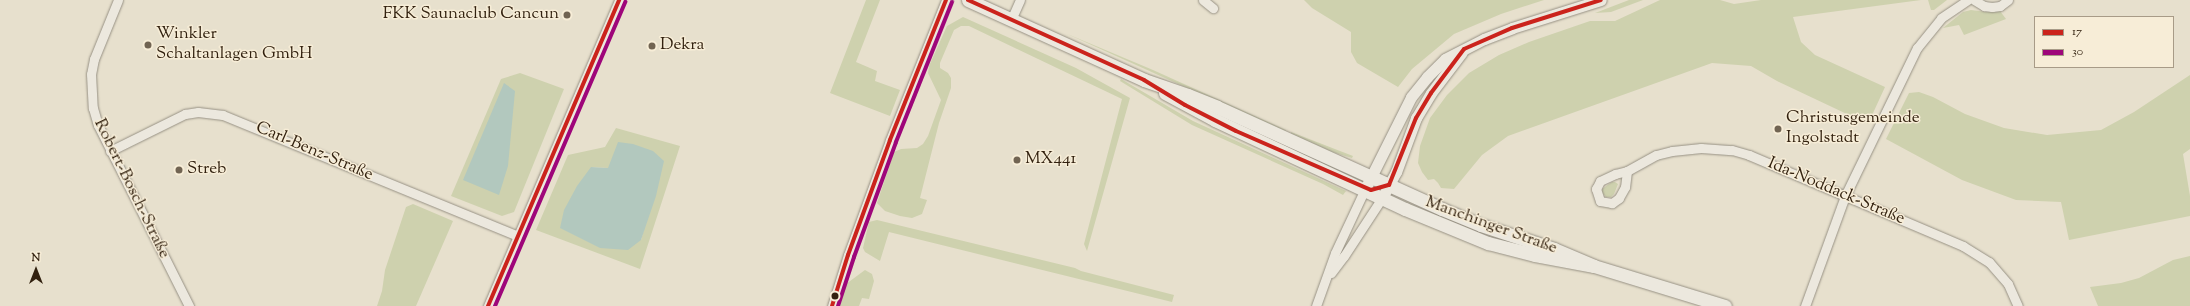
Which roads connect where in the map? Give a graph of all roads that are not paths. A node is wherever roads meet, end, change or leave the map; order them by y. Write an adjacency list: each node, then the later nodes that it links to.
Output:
1 (118, 0): 15 (street, Robert-Bosch-Straße)
2 (620, 0): 22 (street)
3 (946, 0): 27 (street)
4 (968, 0): 12 (main road, Manchinger Straße)
5 (1020, 0): 12 (street)
6 (1203, 0): 11 (street)
7 (1601, 0): 13 (street)
8 (1968, 0): 20 (street)
9 (1974, 0): 10 (street)
10 (2008, 0)
11 (1213, 8)
12 (1011, 20): 14 (main road, Manchinger Straße)
13 (1464, 48): 17 (street); 18 (street)
14 (1144, 80): 17 (main road, Manchinger Straße); 19 (main road, Manchinger Straße)
15 (110, 151): 22 (street, Carl-Benz-Straße); 25 (street, Robert-Bosch-Straße)
16 (1627, 171): 20 (street, Ida-Noddack-Straße)
17 (1371, 177): 18 (main road, Manchinger Straße); 19 (street)
18 (1389, 185): 19 (main road); 21 (street); 23 (main road, Manchinger Straße)
19 (1364, 190): 21 (main road, Manchinger Straße); 24 (street)
20 (1845, 196): 30 (street); 31 (street, Ida-Noddack-Straße)
21 (1382, 198): 23 (main road, Manchinger Straße); 24 (street)
22 (518, 236): 26 (street)
23 (1594, 266): 29 (main road, Manchinger Straße)
24 (1325, 280): 28 (street)
25 (189, 306)
26 (488, 306)
27 (832, 306)
28 (1316, 306)
29 (1725, 306)
30 (1805, 306)
31 (2018, 306)

